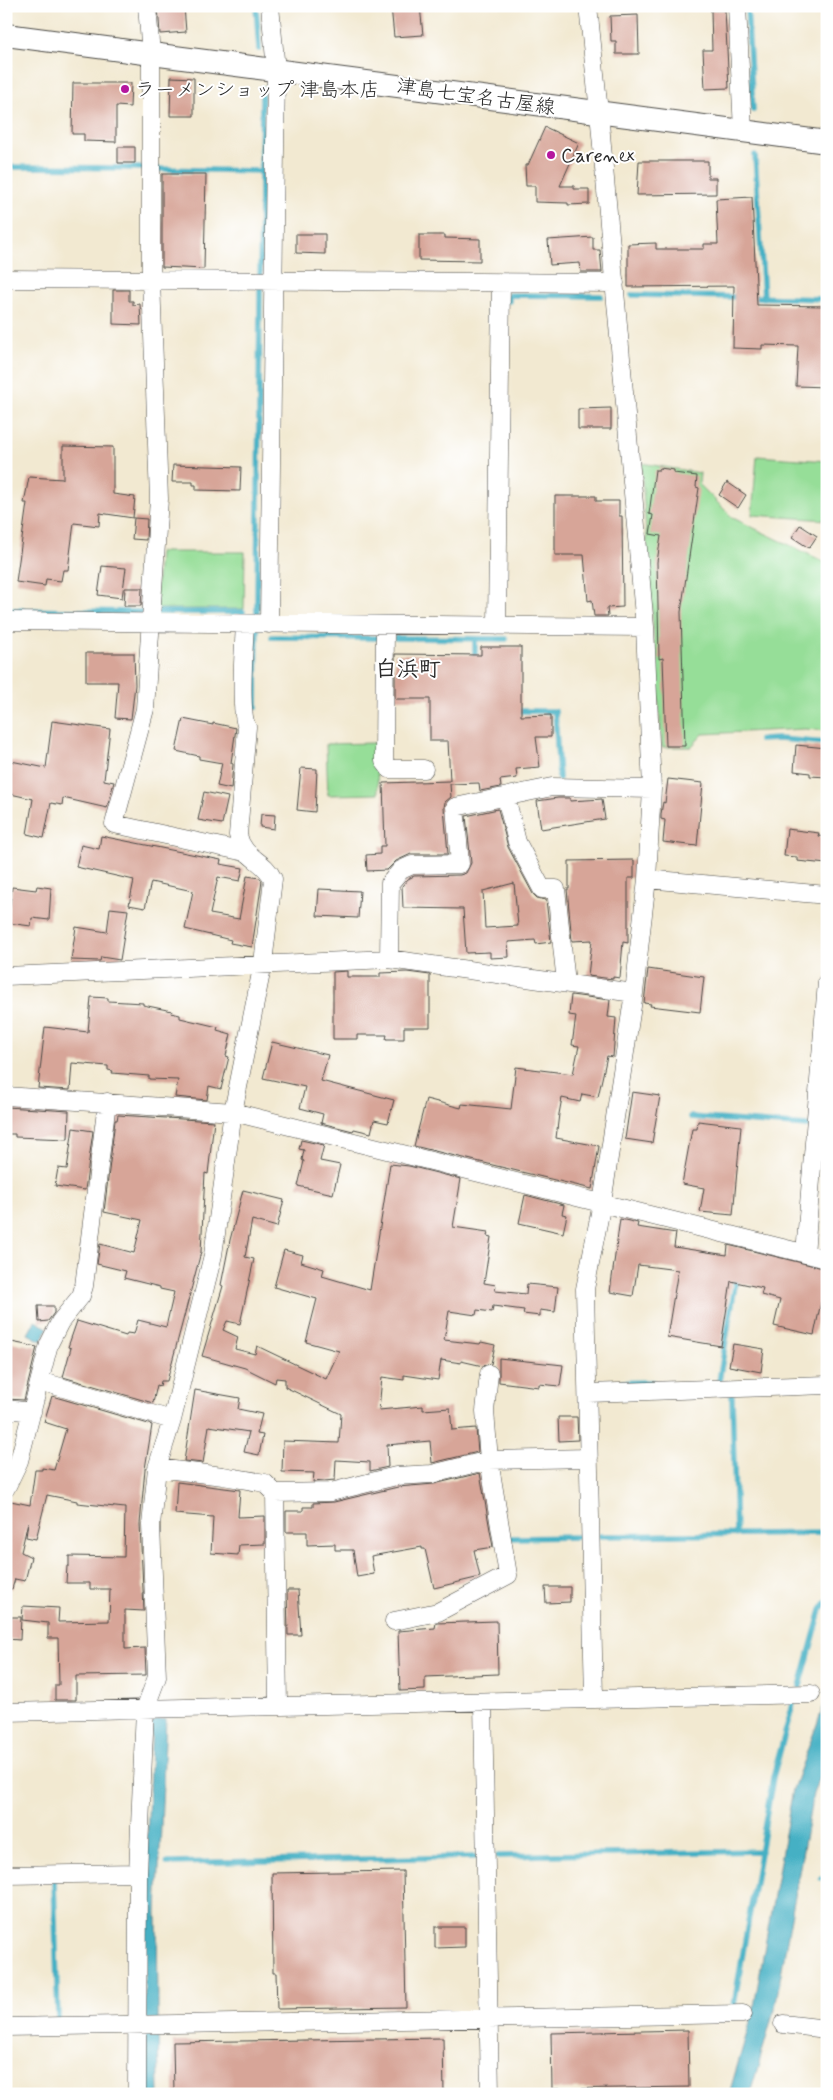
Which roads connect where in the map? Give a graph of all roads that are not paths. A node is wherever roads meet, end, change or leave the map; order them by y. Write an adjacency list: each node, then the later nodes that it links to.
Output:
1 (147, 6): 6 (street)
2 (270, 6): 7 (street)
3 (588, 6): 8 (street)
4 (737, 6): 9 (street)
5 (6, 35): 6 (main road, 津島七宝名古屋線)
6 (151, 54): 7 (main road, 津島七宝名古屋線); 12 (street)
7 (276, 70): 8 (main road, 津島七宝名古屋線); 13 (street)
8 (599, 112): 9 (main road, 津島七宝名古屋線); 15 (street)
9 (743, 131): 10 (main road, 津島七宝名古屋線)
10 (827, 142)
11 (6, 279): 12 (street)
12 (151, 280): 13 (street); 17 (street)
13 (265, 281): 14 (street); 19 (street)
14 (501, 283): 15 (street); 21 (street)
15 (615, 283): 22 (street)
16 (6, 621): 17 (street)
17 (150, 623): 18 (street); 26 (street)
18 (246, 624): 19 (street); 26 (street)
19 (267, 624): 20 (street)
20 (385, 625): 21 (street); 23 (street)
21 (497, 626): 22 (street)
22 (646, 627): 24 (street)
23 (424, 769)
24 (652, 789): 25 (street); 27 (street)
25 (506, 796): 29 (street); 33 (street)
26 (245, 852): 30 (street)
27 (647, 879): 28 (street); 34 (street)
28 (827, 895)
29 (389, 959): 30 (street); 33 (street)
30 (263, 963): 31 (street); 37 (street)
31 (6, 976)
32 (827, 982): 39 (street)
33 (566, 983): 34 (street)
34 (634, 993): 38 (street)
35 (6, 1096): 36 (street)
36 (107, 1102): 37 (street); 42 (street)
37 (233, 1112): 38 (street); 47 (street)
38 (602, 1203): 39 (street); 44 (street)
39 (804, 1254): 40 (street)
40 (827, 1259)
41 (489, 1374): 49 (street)
42 (40, 1381): 46 (street); 47 (street)
43 (827, 1385): 44 (street)
44 (588, 1393): 48 (street)
45 (6, 1409): 46 (street)
46 (32, 1412): 51 (street)
47 (172, 1420): 50 (street)
48 (589, 1458): 49 (street); 55 (street)
49 (489, 1460): 52 (street); 53 (street)
50 (157, 1468): 52 (street); 58 (street)
51 (6, 1488)
52 (275, 1493): 57 (street)
53 (394, 1621)
54 (811, 1694): 55 (street)
55 (594, 1699): 56 (street)
56 (483, 1702): 57 (street); 63 (street)
57 (278, 1706): 58 (street)
58 (145, 1709): 59 (street); 60 (street)
59 (6, 1712)
60 (138, 1873): 61 (street); 64 (street)
61 (6, 1875)
62 (743, 2014): 63 (street)
63 (489, 2018): 64 (street); 69 (street)
64 (138, 2024): 66 (street); 68 (street)
65 (783, 2024): 67 (street)
66 (6, 2027)
67 (827, 2029)
68 (137, 2094)
69 (490, 2094)

